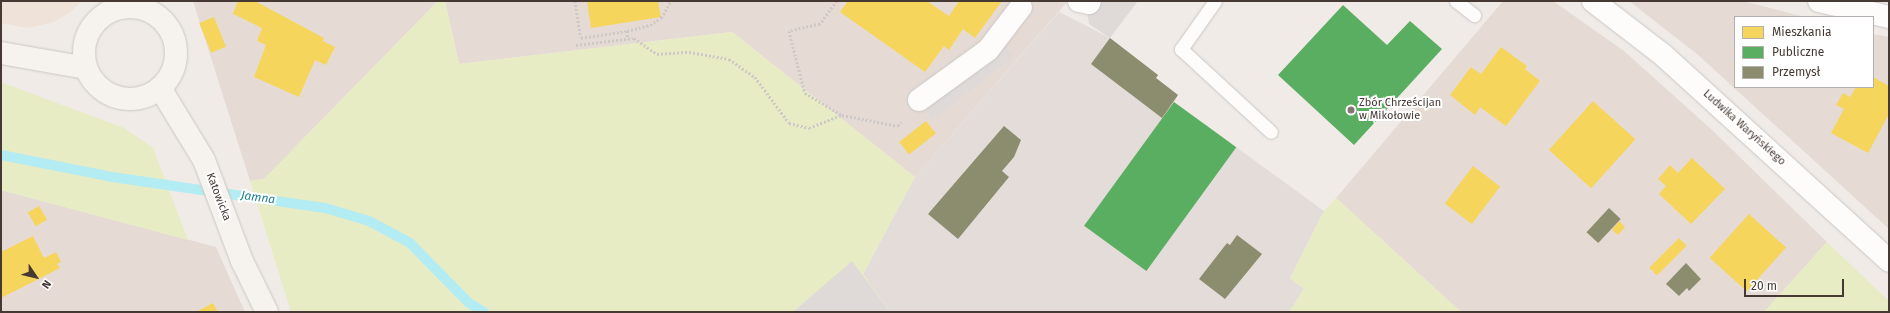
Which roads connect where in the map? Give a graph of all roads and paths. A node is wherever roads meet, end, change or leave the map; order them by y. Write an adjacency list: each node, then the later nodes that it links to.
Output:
1 (575, 1): 14 (path)
2 (671, 1): 14 (path)
3 (837, 1): 21 (path)
4 (1079, 1): 5 (street)
5 (1090, 1)
6 (1215, 1): 23 (lane)
7 (1456, 1): 12 (lane)
8 (1593, 1): 24 (street, Ludwika Waryńskiego)
9 (1819, 1): 13 (street)
10 (1024, 3): 20 (street)
11 (137, 4): 18 (street); 19 (street)
12 (1474, 15)
13 (1889, 17)
14 (627, 31): 15 (path)
15 (628, 39): 16 (path); 21 (path)
16 (576, 45)
17 (1, 53): 18 (street)
18 (86, 68): 19 (street)
19 (160, 88): 25 (street, Katowicka)
20 (919, 100)
21 (842, 115): 22 (path)
22 (889, 124)
23 (1271, 132)
24 (1889, 261)
25 (268, 312)

